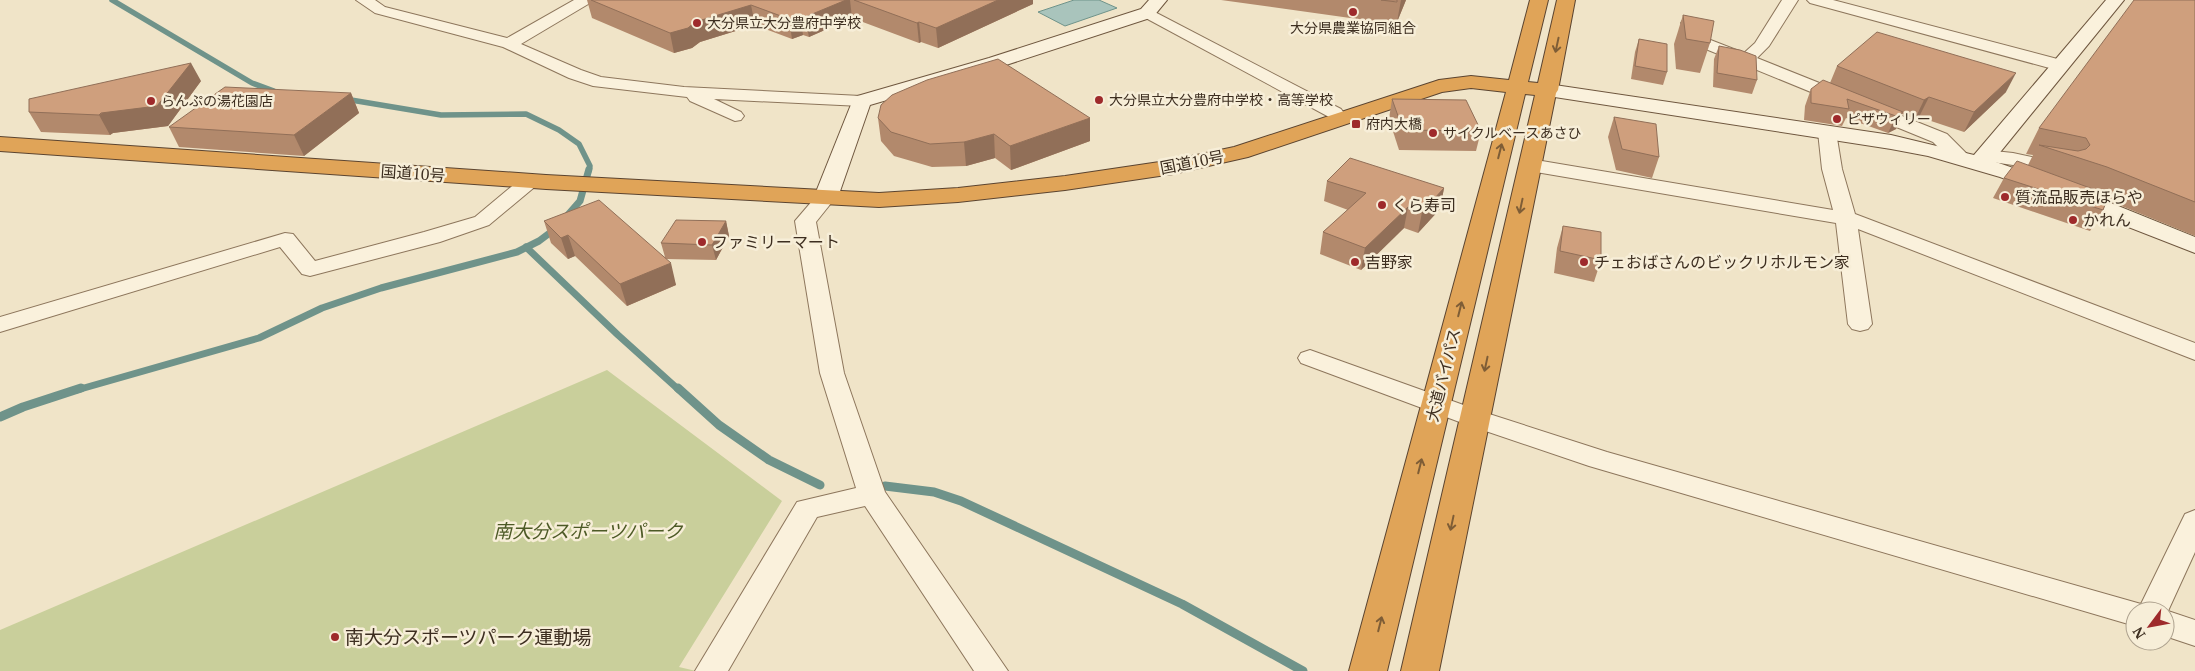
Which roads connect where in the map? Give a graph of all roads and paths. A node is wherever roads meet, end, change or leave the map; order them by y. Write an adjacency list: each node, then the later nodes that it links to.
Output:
1 (364, 0): 10 (street)
2 (585, 0): 10 (street)
3 (1539, 0): 13 (highway)
4 (1566, 0): 14 (highway, one-way to 14)
5 (1790, 0): 11 (street)
6 (1815, 0): 12 (street)
7 (2115, 0): 12 (street)
8 (1152, 6): 16 (street); 17 (street)
9 (1689, 23): 11 (street)
10 (509, 44): 15 (street)
11 (1746, 60): 21 (street)
12 (2059, 65): 21 (street)
13 (1518, 82): 14 (highway, 国道10号); 17 (highway, 国道10号); 25 (highway, 国道10号); 32 (highway, 大道バイパス, one-way to 13)
14 (1548, 90): 19 (street); 22 (highway)
15 (684, 92): 16 (street); 18 (street)
16 (861, 101): 25 (street)
17 (1335, 112): 25 (highway, 国道10号)
18 (735, 116)
19 (1827, 132): 21 (street); 26 (street)
20 (0, 144): 24 (highway, 国道10号)
21 (1975, 159): 23 (street); 27 (street)
22 (1530, 165): 26 (street); 33 (highway, one-way to 33)
23 (2064, 169)
24 (538, 182): 25 (highway, 国道10号); 29 (street)
25 (826, 197): 34 (street)
26 (1846, 218): 28 (street); 30 (street)
27 (2195, 246)
28 (1860, 324)
29 (0, 325)
30 (2195, 352)
31 (1310, 358): 32 (street)
32 (1436, 405): 33 (street); 42 (highway, 大道バイパス, one-way to 32)
33 (1474, 418): 37 (street); 43 (highway, one-way to 43)
34 (872, 494): 40 (street); 41 (street)
35 (2195, 521): 36 (street)
36 (2158, 601)
37 (2125, 611)
38 (2175, 626): 39 (street)
39 (2195, 633)
40 (711, 671)
41 (992, 671)
42 (1368, 671)
43 (1420, 671)

